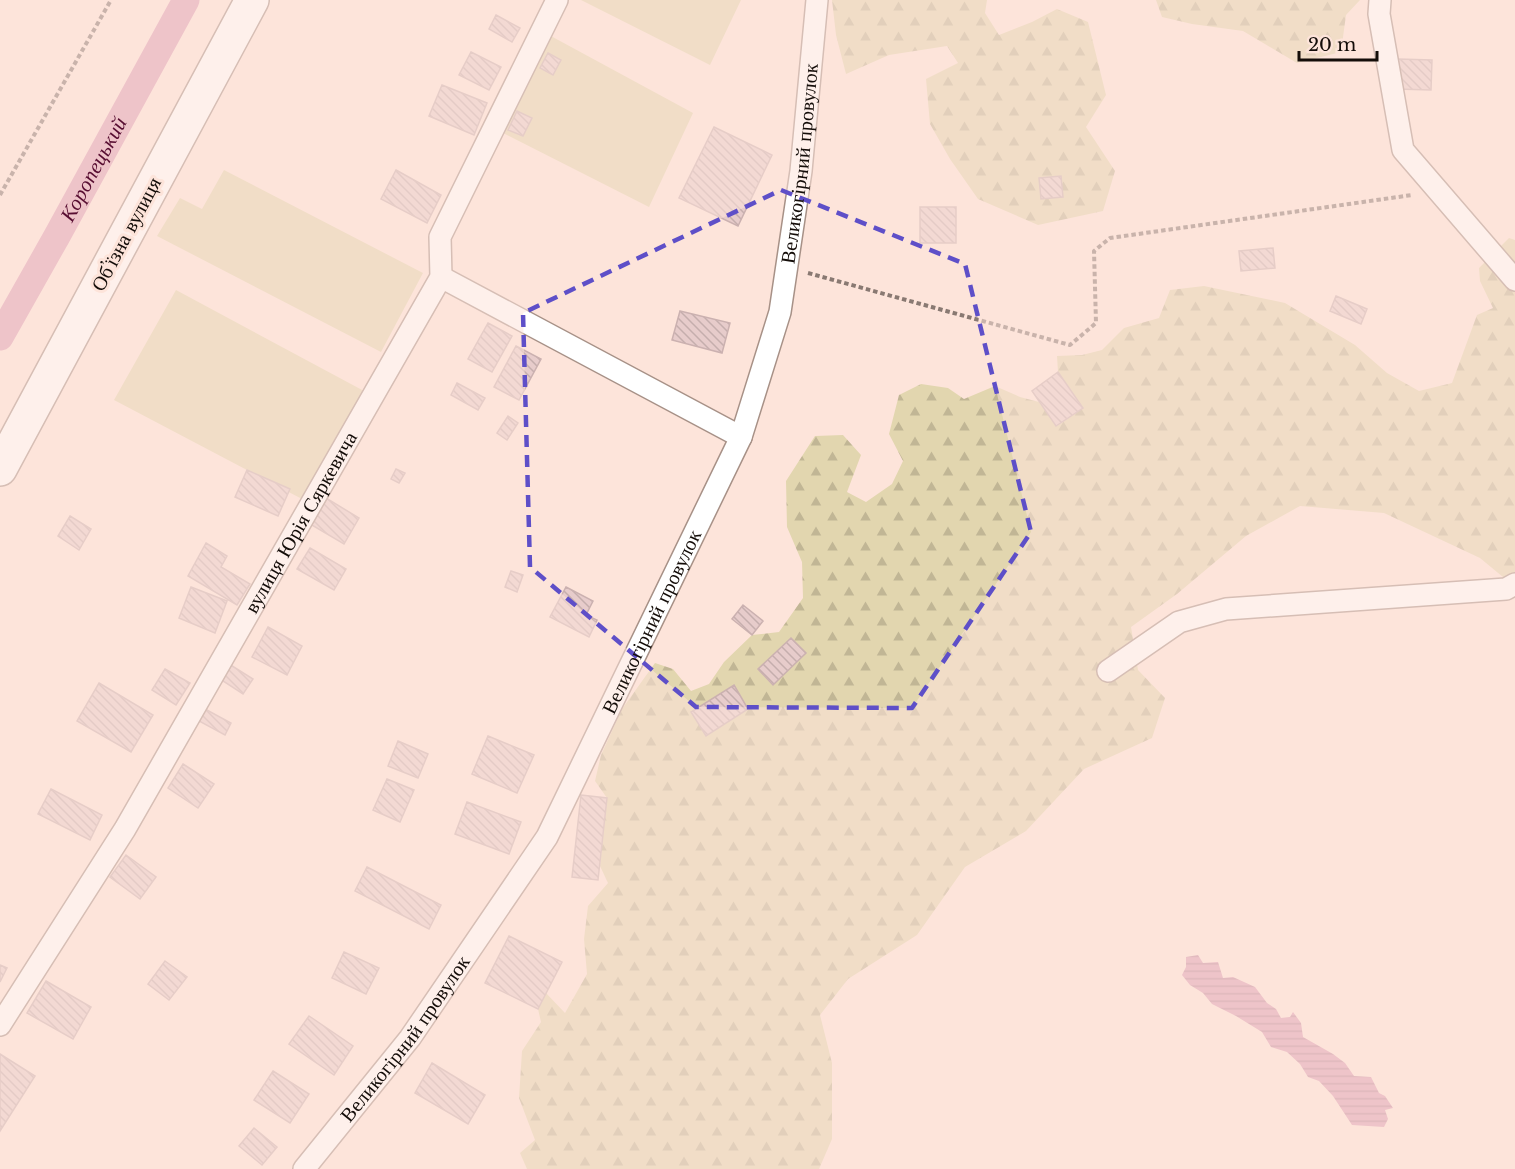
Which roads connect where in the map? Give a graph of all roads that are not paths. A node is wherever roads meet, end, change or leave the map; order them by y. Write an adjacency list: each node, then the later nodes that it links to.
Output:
1 (252, 0): 8 (main road, Обʼїзна вулиця)
2 (557, 0): 5 (street)
3 (817, 0): 7 (street, Великогірний провулок)
4 (1380, 0): 6 (street)
5 (441, 277): 7 (street); 11 (street, вулиця Юрія Сяркевича)
6 (1515, 280)
7 (741, 437): 12 (street, Великогірний провулок)
8 (0, 469)
9 (1515, 584): 10 (street)
10 (1108, 671)
11 (0, 1024)
12 (304, 1169)

